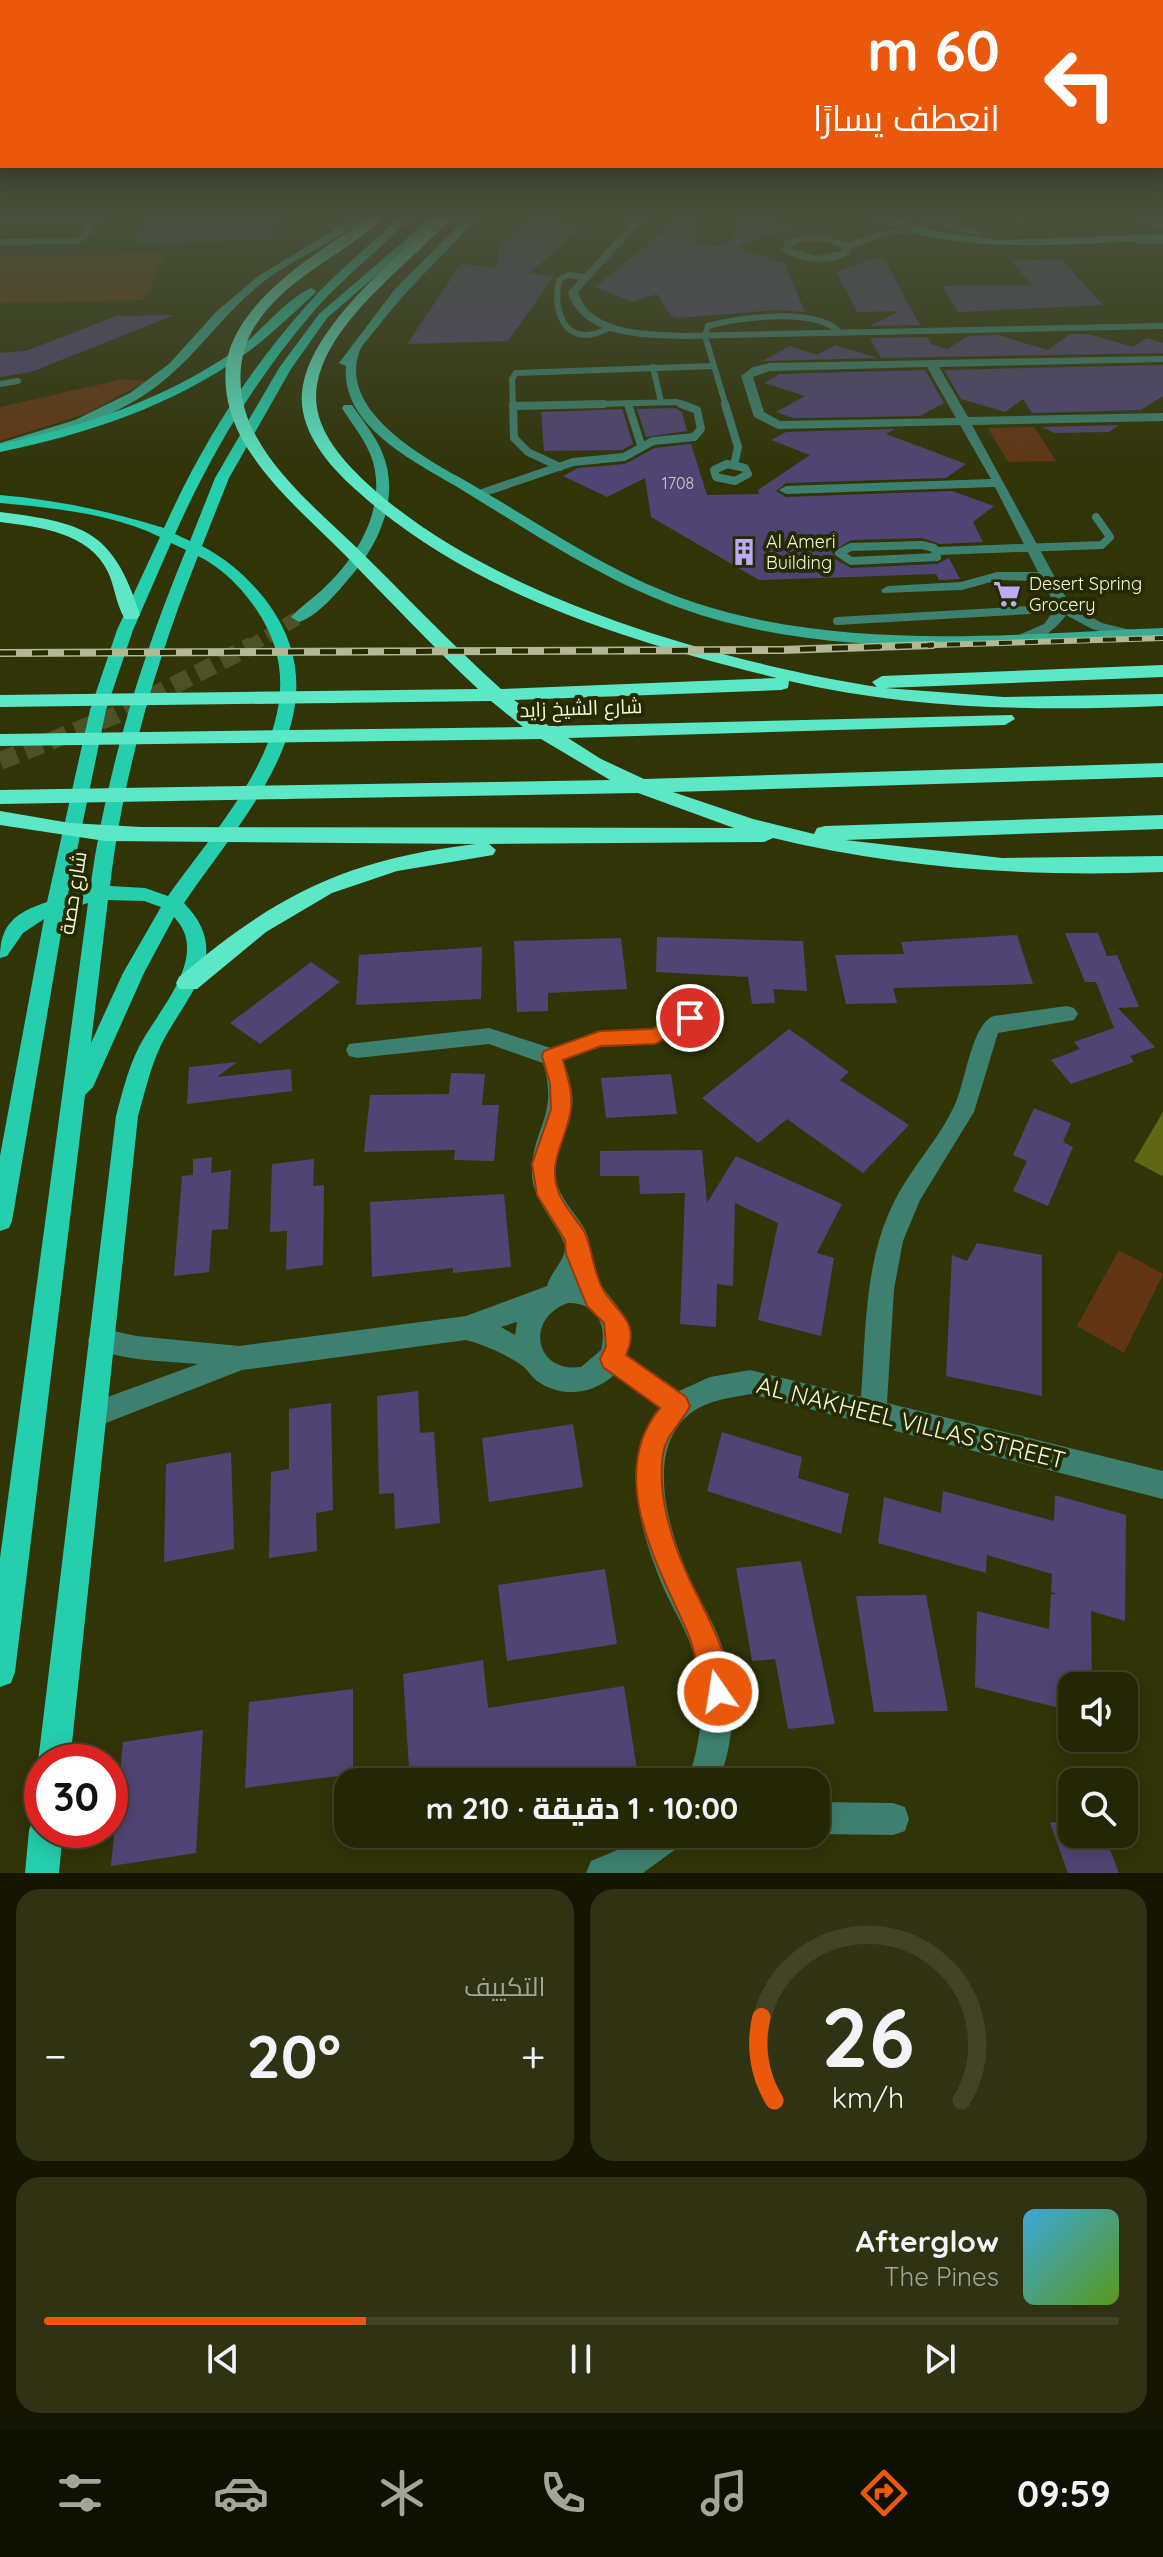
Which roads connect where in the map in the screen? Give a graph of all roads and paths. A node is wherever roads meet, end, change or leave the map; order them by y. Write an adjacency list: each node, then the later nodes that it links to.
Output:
1 (231, 304): 26 (main road)
2 (263, 304): 58 (highway)
3 (297, 304): 26 (main road)
4 (314, 304): 42 (main road, شارع حصة)
5 (334, 304): 65 (main road, شارع حصة)
6 (361, 304): 49 (highway)
7 (389, 304): 13 (main road)
8 (557, 304): 11 (lane)
9 (576, 304): 11 (street)
10 (1163, 326): 12 (street)
11 (610, 327): 12 (street)
12 (705, 336): 16 (lane)
13 (353, 353): 31 (main road); 40 (main road)
14 (1163, 359): 15 (street)
15 (931, 364): 24 (street); 24 (street)
16 (714, 366): 17 (lane); 27 (lane)
17 (653, 367): 20 (lane); 22 (lane)
18 (18, 381): 19 (lane)
19 (0, 384)
20 (661, 402): 21 (lane); 25 (lane)
21 (628, 403): 22 (lane); 25 (lane)
22 (513, 406): 28 (lane)
23 (1160, 421): 24 (street)
24 (964, 422): 29 (street)
25 (641, 445): 28 (lane)
26 (0, 448)
27 (734, 465)
28 (560, 467): 31 (lane)
29 (1000, 483): 30 (street); 35 (street)
30 (786, 490)
31 (479, 494): 45 (main road)
32 (0, 499): 65 (main road)
33 (0, 517): 42 (highway)
34 (1096, 517): 35 (lane)
35 (1035, 548): 36 (lane); 37 (street)
36 (938, 551): 36 (lane)
37 (1049, 577): 38 (street); 39 (street)
38 (888, 590)
39 (1063, 605): 41 (lane); 44 (street); 45 (street)
40 (299, 617)
41 (837, 621)
42 (128, 622): 66 (main road, شارع حصة)
43 (1163, 633): 44 (main road)
44 (1129, 634): 45 (main road)
45 (1027, 637)
46 (1163, 671): 47 (highway)
47 (1084, 675): 48 (highway); 50 (highway)
48 (1163, 678)
49 (1163, 700)
50 (0, 701)
51 (1163, 714): 52 (highway, شارع الشيخ زايد)
52 (0, 740)
53 (1163, 770): 54 (highway)
54 (0, 797)
55 (0, 818): 57 (highway)
56 (1163, 822): 57 (highway)
57 (620, 838): 60 (highway)
58 (1163, 864)
59 (0, 951): 60 (main road)
60 (188, 983): 71 (main road)
61 (1067, 1014): 76 (street)
62 (690, 1018): 64 (street)
63 (357, 1050): 64 (street)
64 (551, 1056): 67 (street)
65 (75, 1102): 79 (main road, شارع حصة)
66 (0, 1221)
67 (578, 1254): 68 (street); 69 (street)
68 (552, 1298): 69 (street); 70 (street); 73 (street)
69 (595, 1299): 74 (street)
70 (466, 1328): 72 (street); 73 (street)
71 (101, 1340): 72 (street); 77 (main road)
72 (239, 1358): 77 (street)
73 (531, 1358): 74 (street)
74 (612, 1359): 75 (street)
75 (678, 1406): 76 (street, AL NAKHEEL VILLAS STREET); 81 (street, AL NAKHEEL VILLAS STREET)
76 (873, 1413): 78 (street, AL NAKHEEL VILLAS STREET)
77 (93, 1415): 80 (main road)
78 (1163, 1485)
79 (0, 1672)
80 (56, 1744)
81 (707, 1768)
82 (830, 1818): 83 (street)
83 (893, 1819)
84 (44, 1848): 86 (main road)
85 (650, 1848): 87 (street)
86 (42, 1873)
87 (603, 1873)

